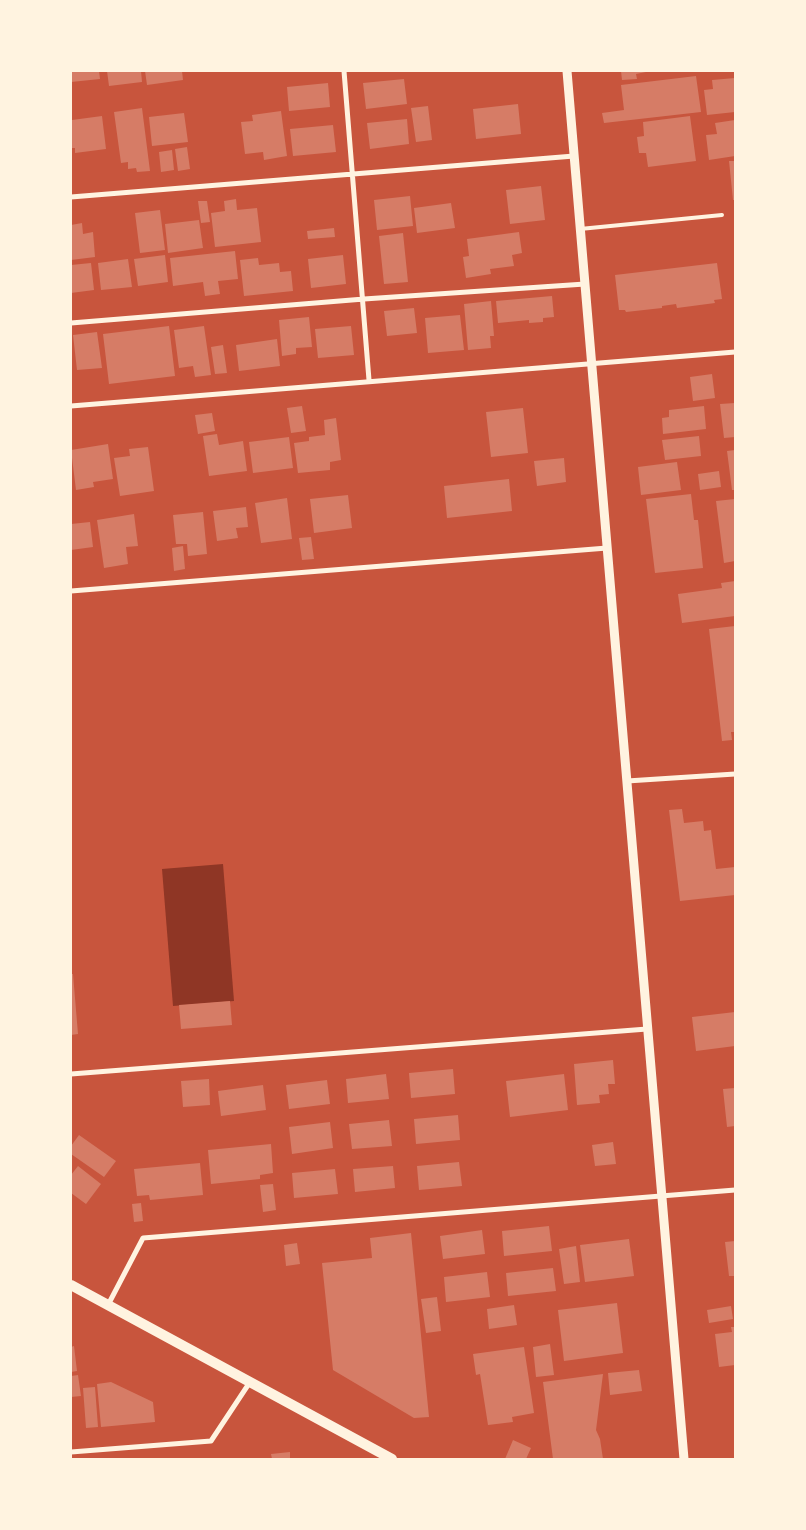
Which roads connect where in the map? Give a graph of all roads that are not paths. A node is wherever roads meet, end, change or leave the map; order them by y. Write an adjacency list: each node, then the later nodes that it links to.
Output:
1 (344, 71): 4 (street)
2 (567, 71): 3 (street)
3 (574, 156): 4 (street); 7 (street)
4 (354, 175): 5 (street); 9 (street)
5 (71, 197)
6 (722, 215): 7 (lane)
7 (580, 229): 8 (street)
8 (585, 284): 9 (street); 12 (street)
9 (364, 299): 10 (street); 13 (street)
10 (71, 323)
11 (735, 352): 12 (street)
12 (591, 364): 13 (street); 15 (street)
13 (369, 380): 14 (street)
14 (71, 406)
15 (607, 548): 16 (street); 18 (street)
16 (71, 592)
17 (735, 774): 18 (street)
18 (627, 781): 19 (street)
19 (648, 1029): 20 (street); 22 (street)
20 (71, 1074)
21 (735, 1190): 22 (street)
22 (663, 1196): 24 (street); 28 (street)
23 (71, 1285): 24 (main road)
24 (108, 1305): 25 (main road)
25 (250, 1382): 26 (street); 27 (main road)
26 (71, 1452)
27 (392, 1459)
28 (684, 1459)

